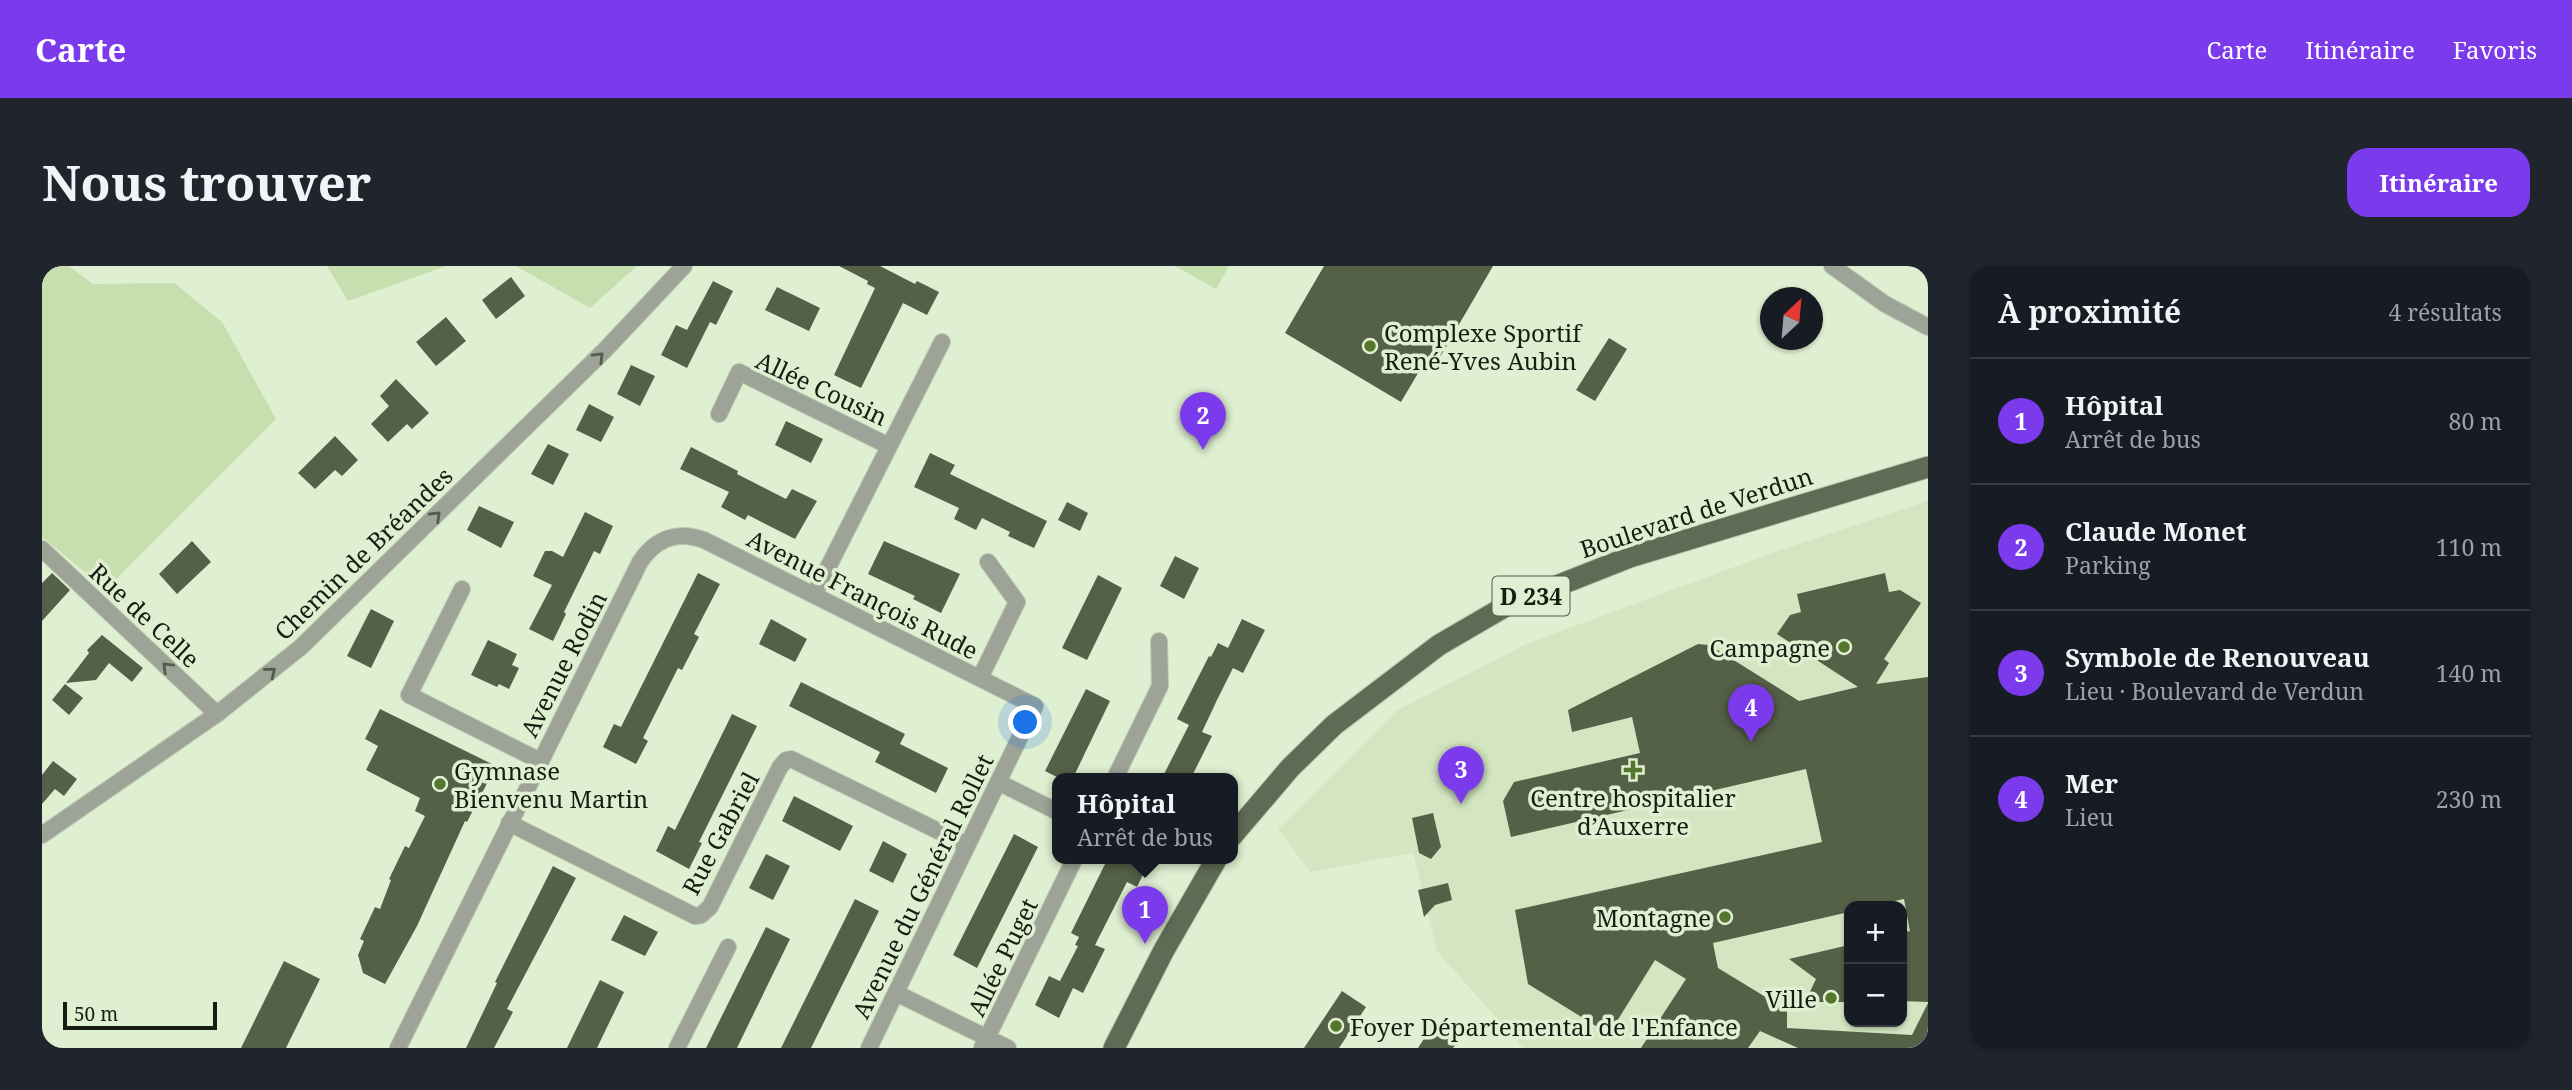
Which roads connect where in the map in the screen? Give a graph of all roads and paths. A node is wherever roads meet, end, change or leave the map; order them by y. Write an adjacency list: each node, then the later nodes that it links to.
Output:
1 (684, 266): 16 (street, Chemin de Bréandes, one-way to 1)
2 (1832, 266): 3 (street)
3 (1928, 327)
4 (942, 342): 6 (street)
5 (719, 414): 6 (street, Allée Cousin)
6 (889, 446): 12 (street)
7 (1928, 467): 22 (main road, Boulevard de Verdun / D 234)
8 (668, 537): 12 (street, Avenue François Rude); 17 (street, Avenue Rodin)
9 (42, 549): 16 (street, Rue de Celle, one-way to 9)
10 (988, 562): 14 (street)
11 (462, 589): 17 (street)
12 (814, 595): 14 (street, Avenue François Rude)
13 (1159, 641): 18 (street)
14 (979, 678): 15 (street, Avenue François Rude)
15 (1035, 706): 19 (street, Avenue du Général Rollet)
16 (217, 714): 23 (street, Chemin de Bréandes)
17 (540, 761): 21 (street, Avenue Rodin)
18 (1117, 773)
19 (998, 782): 20 (street); 24 (street, Avenue du Général Rollet)
20 (1052, 808)
21 (509, 823): 24 (street, Rue Gabriel); 30 (street, Avenue Rodin)
22 (1238, 830)
23 (42, 835)
24 (967, 845): 28 (street, Avenue du Général Rollet)
25 (1072, 864): 29 (street, Allée Puget)
26 (1213, 864): 34 (main road)
27 (727, 947): 31 (street)
28 (896, 993): 29 (street); 32 (street, Avenue du Général Rollet)
29 (985, 1043): 33 (street)
30 (398, 1048)
31 (677, 1048)
32 (869, 1048)
33 (1008, 1048)
34 (1114, 1048)

